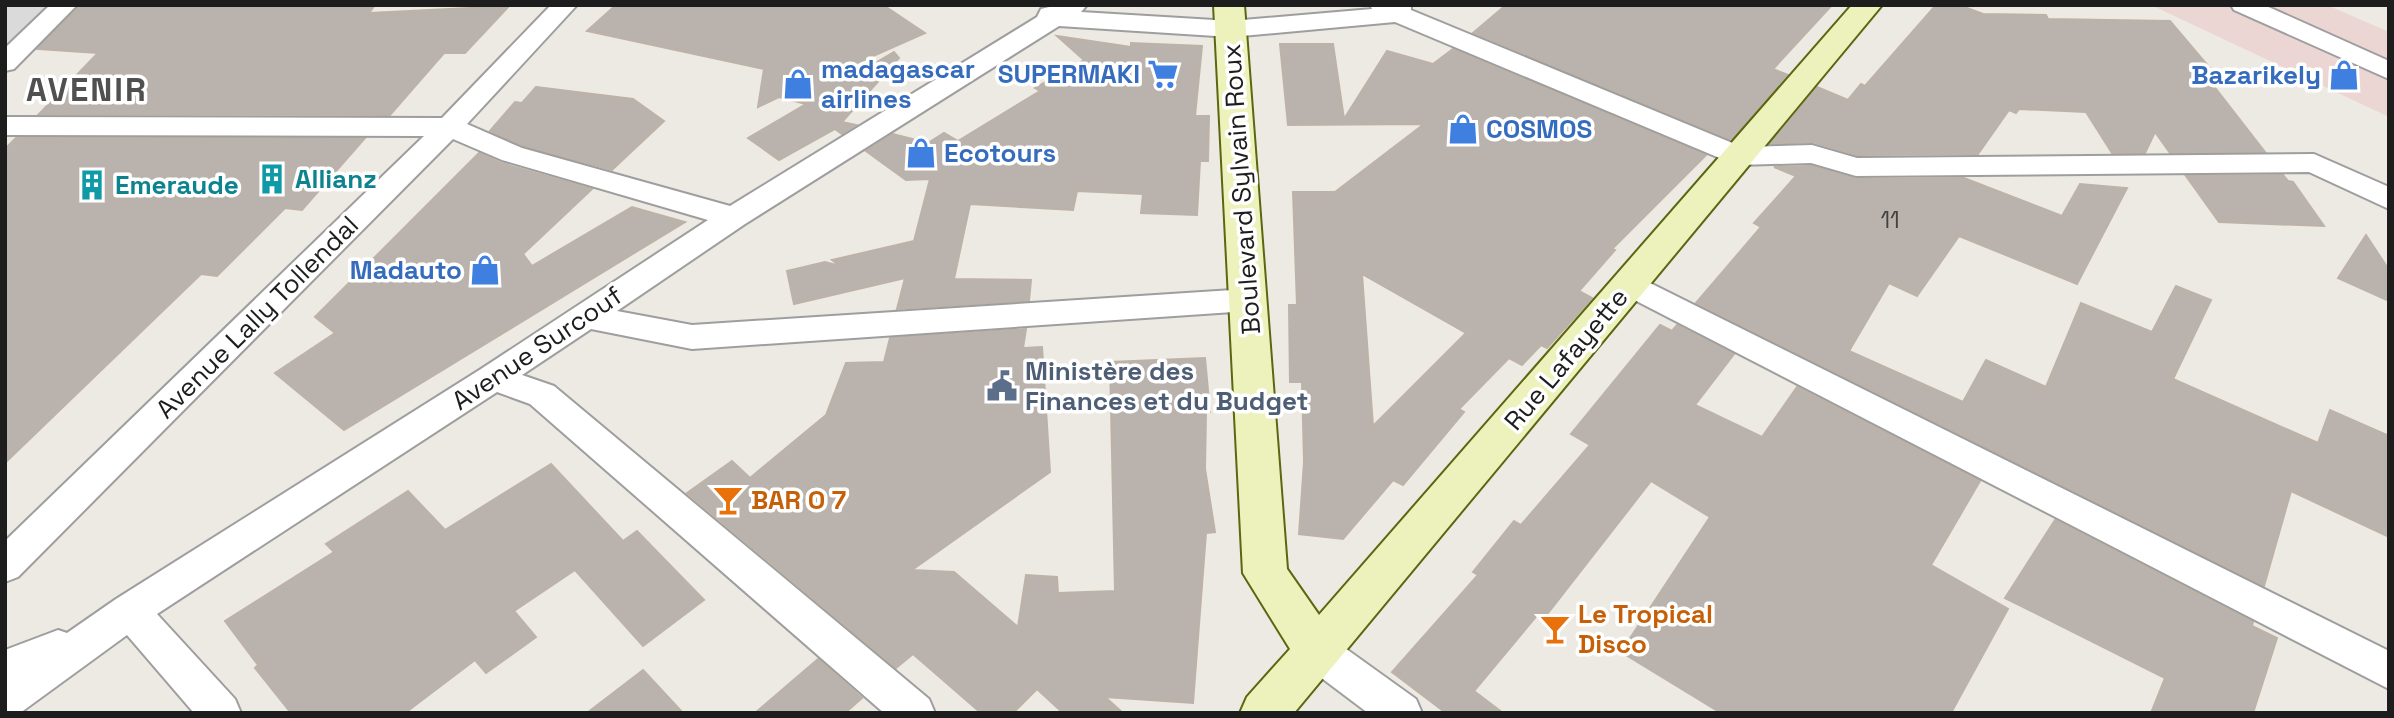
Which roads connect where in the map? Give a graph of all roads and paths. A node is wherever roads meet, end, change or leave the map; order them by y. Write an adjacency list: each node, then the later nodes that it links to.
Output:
1 (65, 5): 8 (street)
2 (565, 5): 11 (street, Avenue Lally Tollendal)
3 (1868, 5): 12 (main road, Rue Lafayette)
4 (2244, 5): 9 (street)
5 (1393, 8): 7 (street); 12 (street)
6 (1058, 10): 7 (street); 14 (street, Avenue Surcouf)
7 (1230, 17): 16 (main road, Boulevard Sylvain Roux)
8 (5, 63)
9 (2389, 71)
10 (5, 125): 11 (street)
11 (449, 127): 14 (street); 19 (street, Avenue Lally Tollendal)
12 (1739, 156): 13 (street); 15 (main road, Rue Lafayette)
13 (2389, 199)
14 (734, 217): 17 (street, Avenue Surcouf)
15 (1630, 284): 21 (main road, Rue Lafayette); 23 (street)
16 (1248, 300): 17 (street); 21 (main road, Boulevard Sylvain Roux)
17 (585, 316): 18 (street, Avenue Surcouf)
18 (493, 378): 20 (street, Avenue Surcouf); 26 (street)
19 (9, 556)
20 (115, 622): 22 (street); 24 (street, Avenue Surcouf); 25 (street)
21 (1317, 651): 27 (main road, Rue Lafayette); 28 (street)
22 (5, 668)
23 (2389, 671)
24 (5, 700)
25 (220, 713)
26 (914, 713)
27 (1264, 713)
28 (1401, 713)

